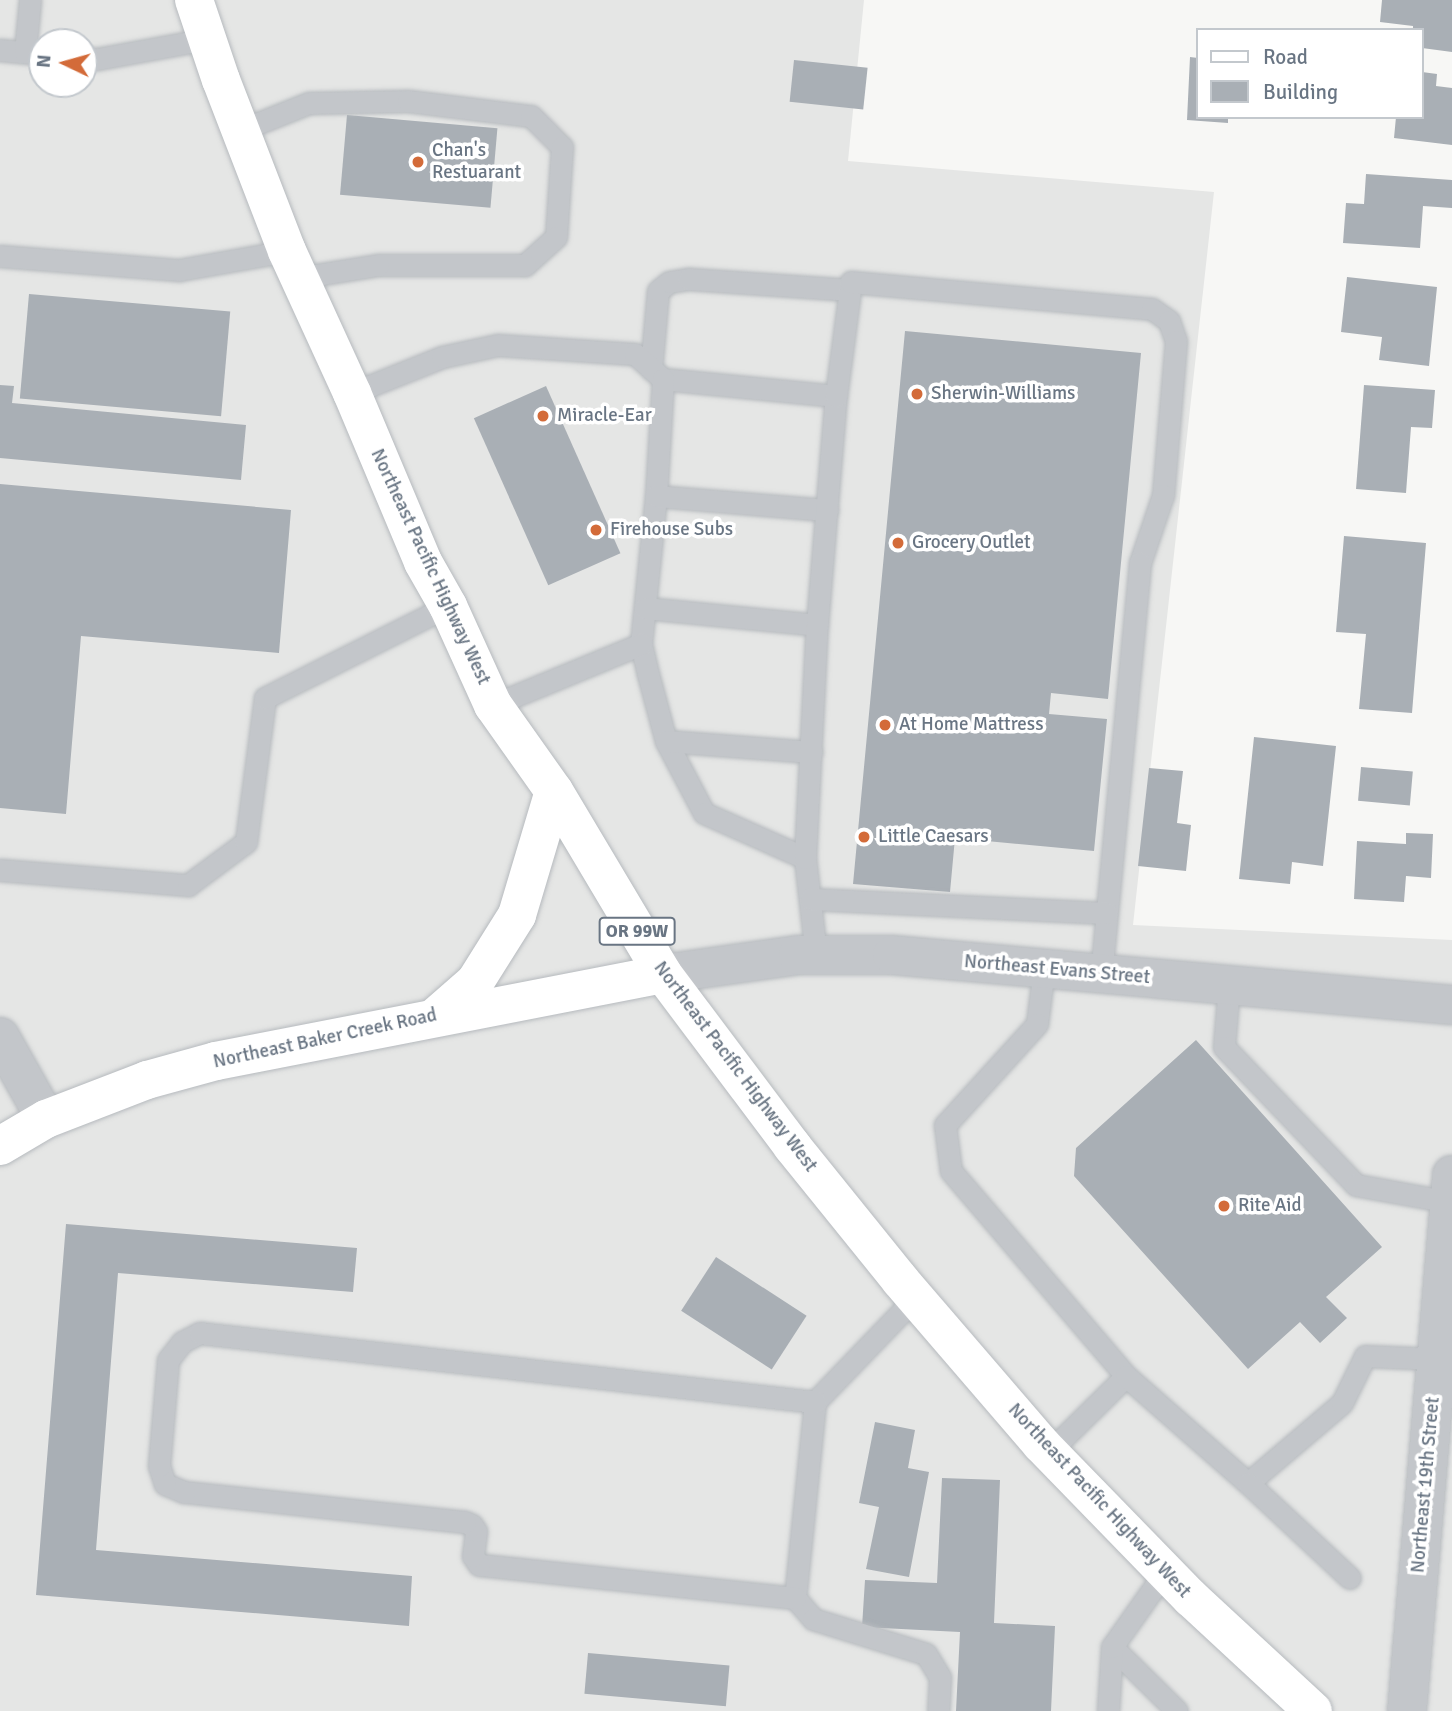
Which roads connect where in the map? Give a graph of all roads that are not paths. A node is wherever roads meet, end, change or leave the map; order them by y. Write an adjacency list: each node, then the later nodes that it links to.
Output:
1 (30, 0): 3 (lane)
2 (194, 0): 4 (main road, Northeast Pacific Highway West / OR 99W)
3 (32, 28)
4 (207, 39): 7 (lane); 8 (main road, Northeast Pacific Highway West / OR 99W)
5 (0, 50): 6 (lane)
6 (28, 53)
7 (98, 59)
8 (241, 131): 10 (main road, Northeast Pacific Highway West / OR 99W); 10 (lane)
9 (0, 256): 10 (lane)
10 (292, 264): 13 (main road, Northeast Pacific Highway West / OR 99W)
11 (849, 289): 12 (lane); 14 (lane); 28 (lane)
12 (657, 374): 13 (lane); 14 (lane); 15 (lane)
13 (352, 393): 17 (main road, Northeast Pacific Highway West / OR 99W)
14 (836, 396): 16 (lane)
15 (656, 496): 16 (lane); 18 (lane)
16 (827, 510): 19 (lane)
17 (448, 606): 21 (main road, Northeast Pacific Highway West / OR 99W); 26 (lane)
18 (645, 608): 19 (lane); 20 (lane)
19 (817, 625): 23 (lane)
20 (641, 644): 21 (lane); 22 (lane)
21 (493, 705): 24 (main road, Northeast Pacific Highway West / OR 99W)
22 (666, 741): 23 (lane); 25 (lane)
23 (812, 752): 25 (lane)
24 (554, 791): 31 (main road, Northeast Pacific Highway West / OR 99W); 35 (main road)
25 (804, 858): 27 (lane)
26 (0, 870)
27 (811, 899): 28 (lane); 29 (lane)
28 (1107, 913): 32 (lane)
29 (816, 955): 30 (street, Northeast Evans Street); 31 (street, Northeast Evans Street)
30 (1044, 969): 32 (street, Northeast Evans Street); 42 (lane)
31 (663, 974): 35 (main road, Northeast Baker Creek Road); 40 (main road, Northeast Pacific Highway West / OR 99W)
32 (1101, 974): 33 (street, Northeast Evans Street)
33 (1229, 985): 34 (street, Northeast Evans Street); 39 (lane)
34 (1452, 1005)
35 (436, 1016): 37 (main road, Northeast Baker Creek Road)
36 (0, 1037): 37 (street)
37 (46, 1119): 38 (main road, Northeast Baker Creek Road)
38 (0, 1146)
39 (1451, 1189): 41 (street, Northeast 19th Street)
40 (916, 1297): 43 (lane); 44 (main road, Northeast Pacific Highway West / OR 99W)
41 (1437, 1359): 45 (street, Northeast 19th Street); 46 (lane)
42 (1126, 1376): 44 (lane); 46 (lane)
43 (816, 1402): 49 (lane); 49 (lane)
44 (1049, 1452): 47 (main road, Northeast Pacific Highway West / OR 99W)
45 (1440, 1461): 55 (street, Northeast 19th Street)
46 (1248, 1483): 48 (lane)
47 (1165, 1572): 50 (lane); 54 (main road, Northeast Pacific Highway West / OR 99W)
48 (1350, 1578)
49 (794, 1598): 51 (lane)
50 (1112, 1647): 52 (lane); 53 (lane)
51 (938, 1711)
52 (1108, 1711)
53 (1177, 1711)
54 (1313, 1711)
55 (1407, 1711)

